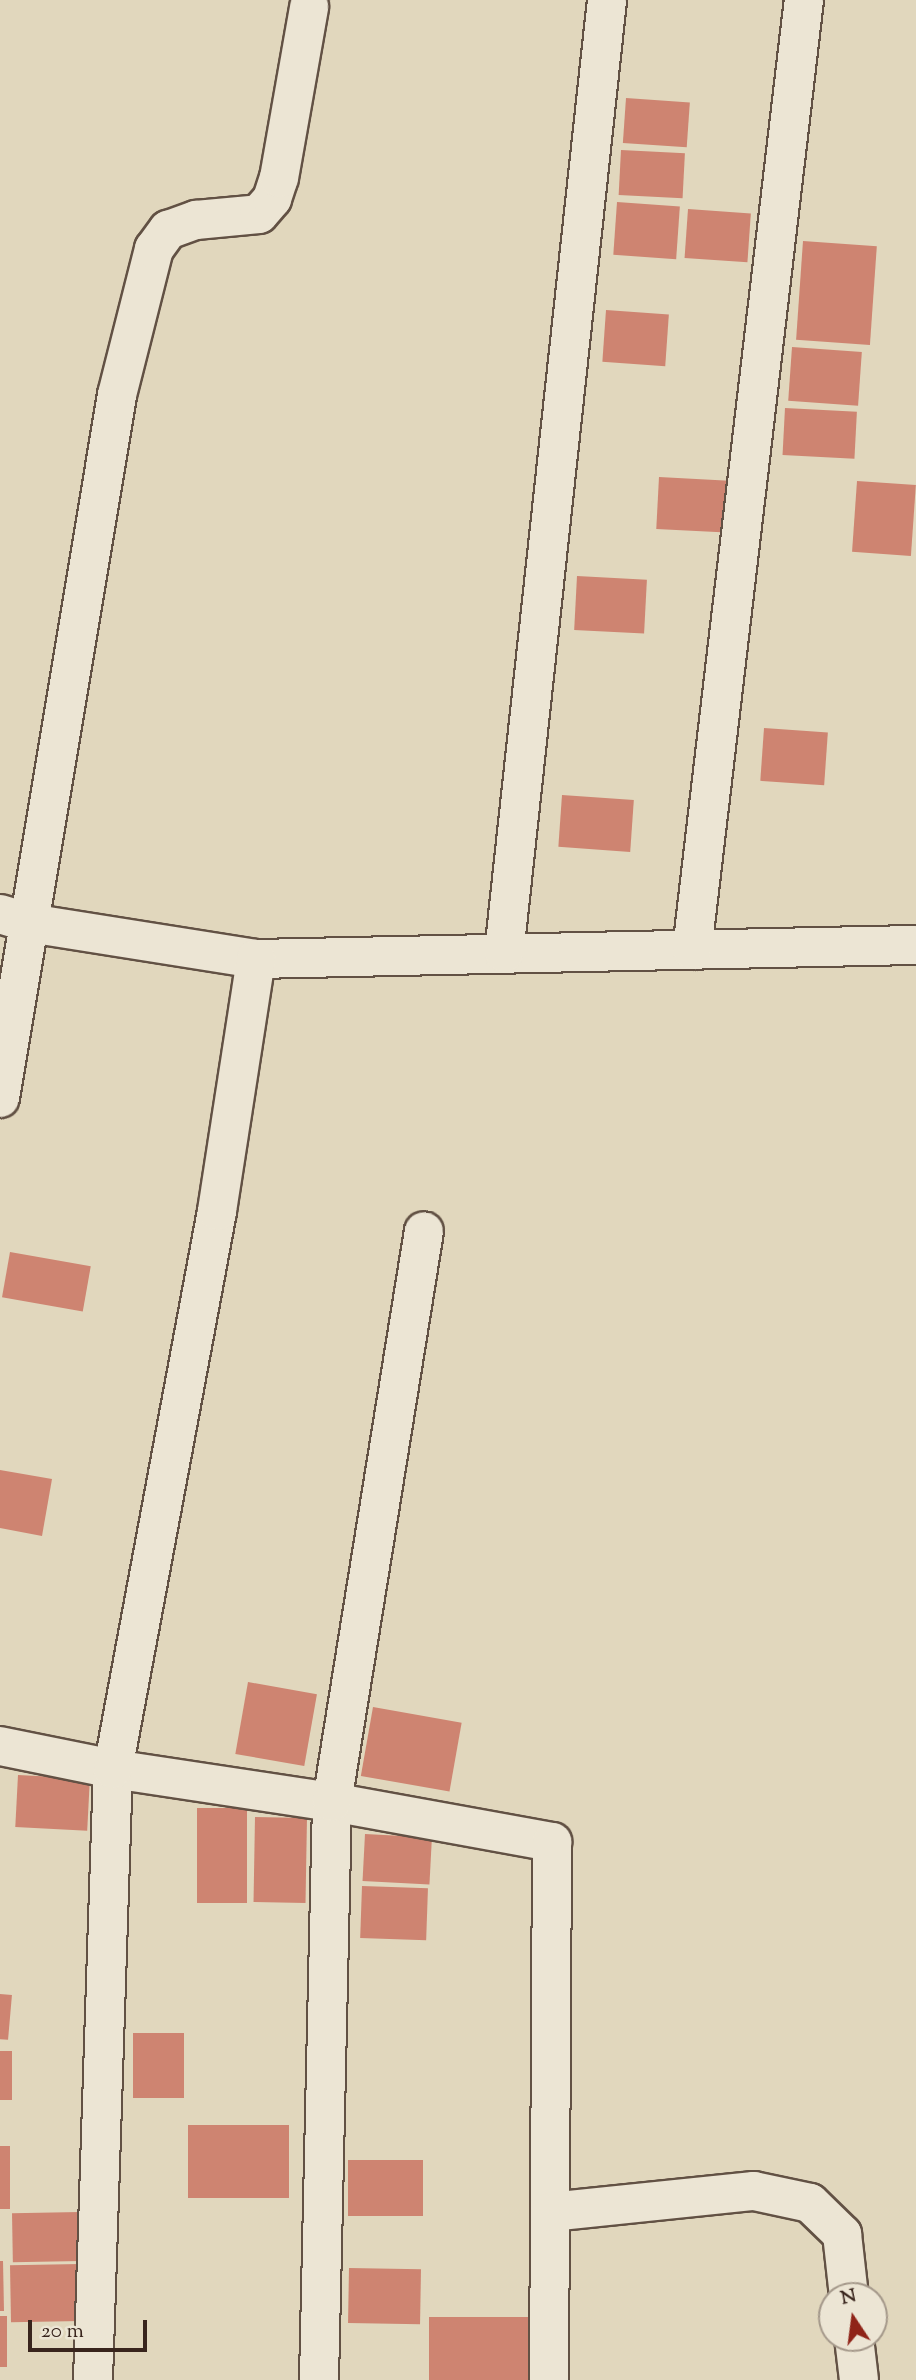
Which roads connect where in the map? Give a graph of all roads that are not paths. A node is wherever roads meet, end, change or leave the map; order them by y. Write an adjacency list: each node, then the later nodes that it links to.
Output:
1 (607, 0): 7 (street)
2 (804, 0): 6 (street)
3 (309, 7): 4 (street)
4 (15, 918): 8 (street); 9 (street)
5 (916, 945): 6 (street)
6 (692, 950): 7 (street)
7 (504, 953): 8 (street)
8 (256, 959): 12 (street)
9 (0, 1098)
10 (424, 1231): 13 (street)
11 (0, 1746): 12 (street)
12 (113, 1769): 13 (street); 17 (street)
13 (332, 1802): 14 (street); 18 (street)
14 (550, 2212): 15 (street); 19 (street)
15 (847, 2282)
16 (856, 2352): 20 (street)
17 (93, 2380)
18 (319, 2380)
19 (549, 2380)
20 (859, 2380)

